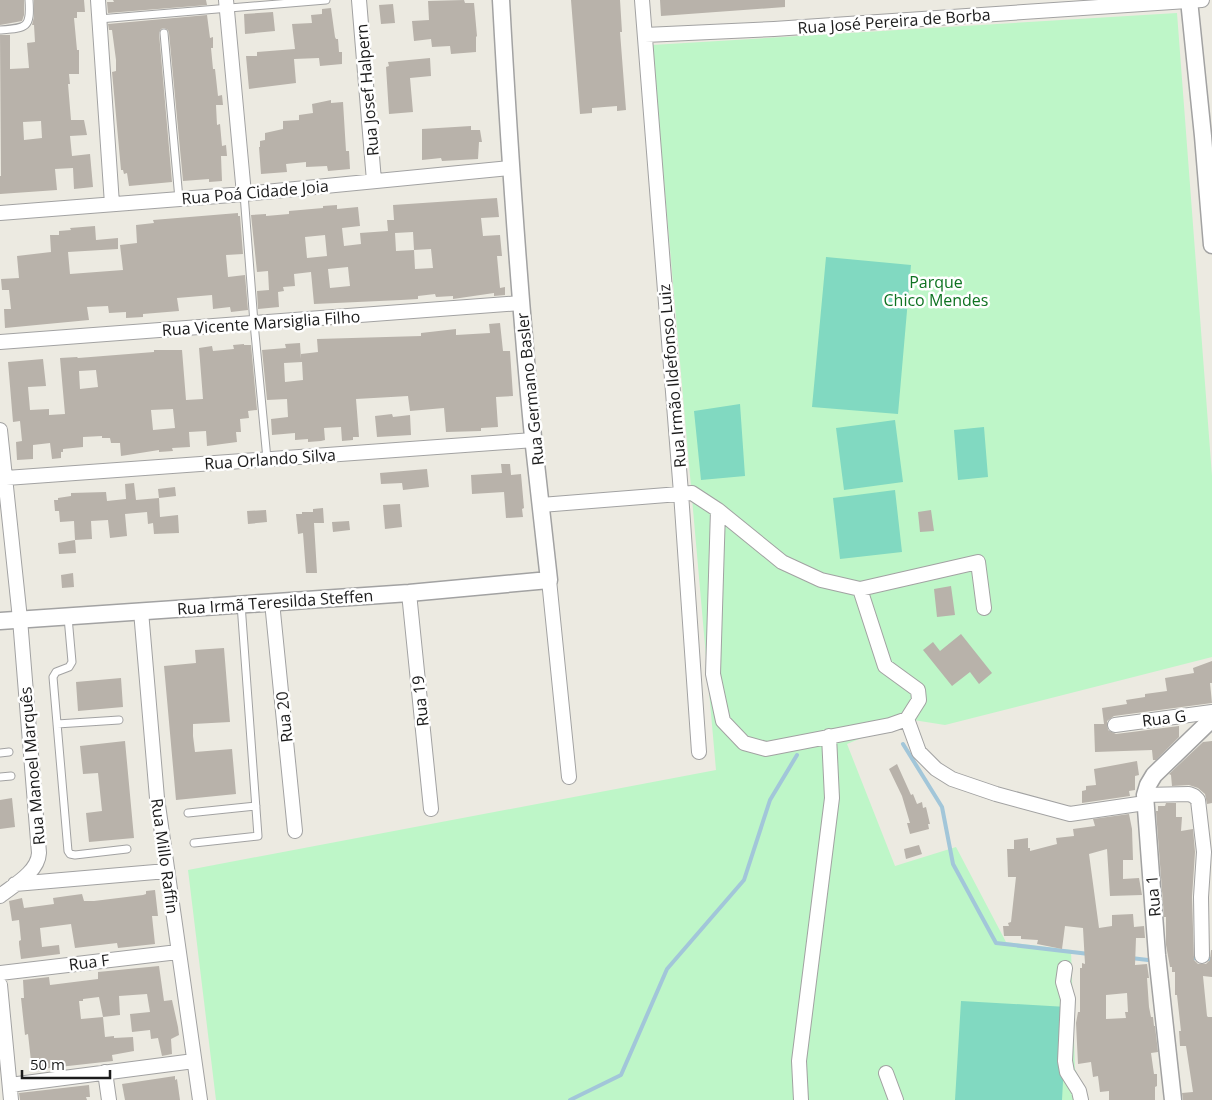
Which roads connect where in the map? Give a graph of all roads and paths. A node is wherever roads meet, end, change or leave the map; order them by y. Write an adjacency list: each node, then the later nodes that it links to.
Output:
1 (29, 0): 10 (lane)
2 (98, 0): 9 (street)
3 (326, 0): 8 (lane)
4 (359, 0): 15 (street, Rua Josef Halpern)
5 (500, 0): 14 (street, Rua Germano Basler)
6 (642, 0): 12 (street, Rua Irmão Ildefonso Luiz)
7 (1194, 0): 12 (street, Rua José Pereira de Borba); 13 (street)
8 (226, 4): 9 (lane); 16 (street)
9 (99, 19): 18 (street)
10 (0, 30)
11 (164, 33): 17 (lane)
12 (645, 35): 29 (street, Rua Irmão Ildefonso Luiz)
13 (1208, 135): 20 (street)
14 (510, 168): 15 (street, Rua Poá Cidade Joia); 21 (street, Rua Germano Basler)
15 (374, 181): 16 (street, Rua Poá Cidade Joia)
16 (244, 194): 17 (street, Rua Poá Cidade Joia); 22 (lane)
17 (179, 199): 18 (street, Rua Poá Cidade Joia)
18 (112, 204): 19 (street, Rua Poá Cidade Joia)
19 (0, 212)
20 (1212, 245)
21 (521, 303): 22 (street, Rua Vicente Marsiglia Filho); 25 (street, Rua Germano Basler)
22 (254, 323): 23 (street, Rua Vicente Marsiglia Filho); 27 (lane)
23 (0, 342)
24 (0, 430): 26 (street, Rua Manoel Marquês)
25 (534, 440): 27 (street, Rua Orlando Silva); 30 (street, Rua Germano Basler)
26 (1, 450): 28 (street, Rua Manoel Marquês)
27 (267, 459): 28 (street, Rua Orlando Silva)
28 (6, 478): 40 (street, Rua Manoel Marquês)
29 (681, 493): 30 (street); 31 (street); 49 (street, Rua Irmão Ildefonso Luiz)
30 (542, 505): 32 (street, Rua Germano Basler)
31 (718, 510): 33 (street); 47 (street)
32 (549, 580): 34 (street, Rua Irmã Teresilda Steffen); 53 (street, Rua Germano Basler)
33 (860, 590): 37 (street); 42 (street)
34 (409, 593): 35 (street, Rua Irmã Teresilda Steffen); 56 (street, Rua 19)
35 (272, 602): 36 (street, Rua Irmã Teresilda Steffen); 58 (street, Rua 20)
36 (241, 604): 38 (street, Rua Irmã Teresilda Steffen); 55 (lane)
37 (984, 608)
38 (141, 611): 39 (street, Rua Irmã Teresilda Steffen); 61 (street, Rua Millo Raffin)
39 (68, 616): 40 (street, Rua Irmã Teresilda Steffen); 45 (lane)
40 (20, 619): 41 (street, Rua Irmã Teresilda Steffen); 62 (street, Rua Manoel Marquês)
41 (0, 620)
42 (907, 719): 47 (street); 54 (street)
43 (119, 720): 45 (lane)
44 (1210, 721): 46 (street, Rua G); 54 (street)
45 (57, 724): 60 (lane)
46 (1115, 725)
47 (829, 736): 76 (street)
48 (9, 752): 50 (lane)
49 (699, 752)
50 (0, 753)
51 (11, 776): 52 (lane)
52 (0, 777)
53 (569, 777)
54 (1145, 799): 65 (street); 79 (street, Rua 1)
55 (256, 806): 57 (lane); 59 (lane)
56 (430, 809)
57 (188, 813)
58 (295, 831)
59 (194, 843)
60 (127, 849)
61 (167, 871): 62 (street); 64 (street, Rua Millo Raffin)
62 (15, 884): 63 (street, Rua Manoel Marquês)
63 (0, 896)
64 (178, 952): 67 (street, Rua F); 69 (street, Rua Millo Raffin)
65 (1202, 956)
66 (1065, 968): 78 (street)
67 (0, 972)
68 (0, 985): 72 (street)
69 (194, 1061): 70 (street); 75 (street, Rua Millo Raffin)
70 (105, 1072): 72 (street); 74 (street)
71 (886, 1073): 77 (street)
72 (10, 1085): 73 (street)
73 (11, 1100)
74 (109, 1100)
75 (200, 1100)
76 (801, 1100)
77 (896, 1100)
78 (1081, 1100)
79 (1173, 1100)

